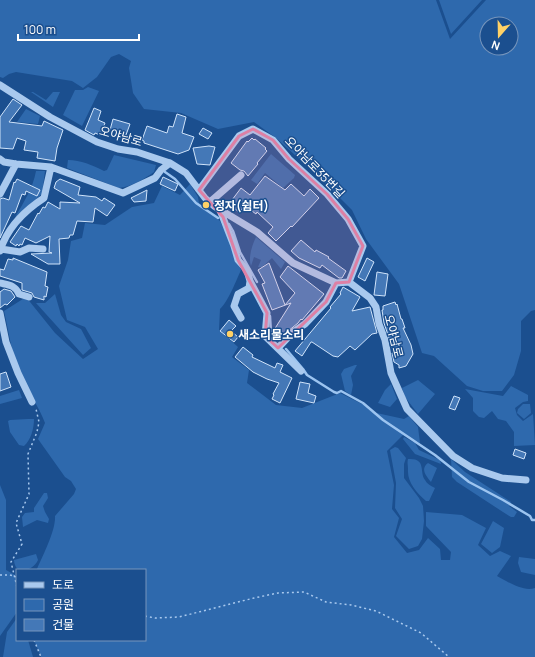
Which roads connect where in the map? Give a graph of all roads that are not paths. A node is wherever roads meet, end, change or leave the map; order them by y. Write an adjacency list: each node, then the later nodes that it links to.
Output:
1 (0, 85): 3 (street, 오야남로)
2 (0, 159): 4 (street)
3 (170, 163): 5 (street); 7 (street, 오야남로)
4 (16, 164): 5 (street); 8 (street)
5 (51, 167): 11 (street)
6 (241, 175): 9 (street)
7 (199, 190): 9 (street, 오야남로); 15 (street, 오야남로35번길)
8 (0, 194)
9 (210, 202): 10 (street, 오야남로)
10 (220, 210): 14 (street); 17 (street, 오야남로)
11 (2, 236): 13 (street)
12 (43, 249): 13 (street)
13 (0, 250)
14 (250, 281): 20 (street); 21 (street)
15 (350, 282): 17 (street); 24 (street, 오야남로)
16 (0, 283): 18 (street)
17 (336, 284): 21 (street)
18 (29, 297)
19 (0, 313): 23 (street)
20 (241, 318)
21 (278, 348): 22 (street)
22 (302, 371)
23 (32, 402)
24 (526, 480)

